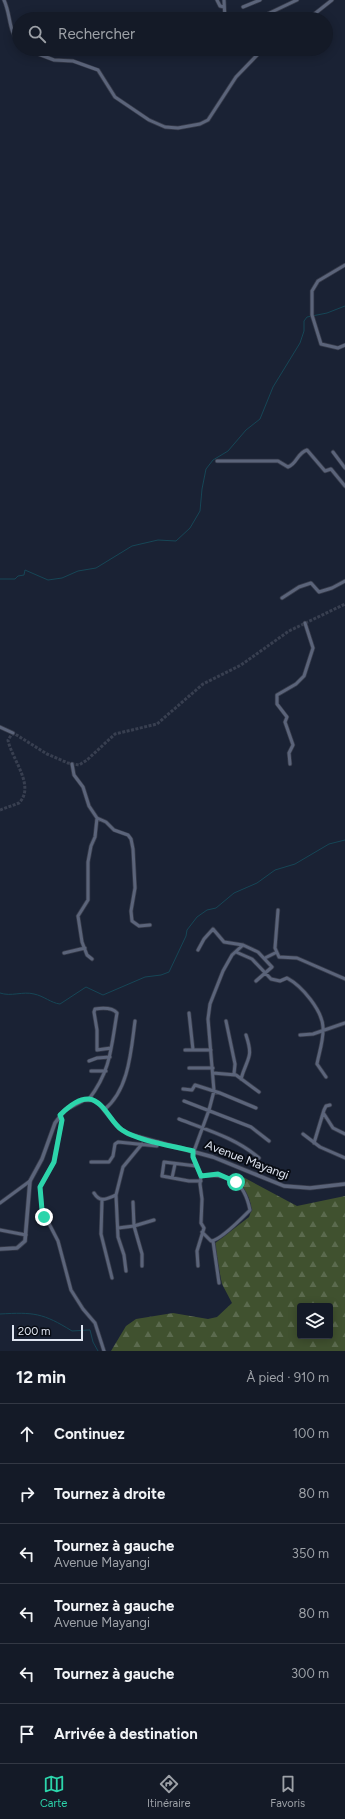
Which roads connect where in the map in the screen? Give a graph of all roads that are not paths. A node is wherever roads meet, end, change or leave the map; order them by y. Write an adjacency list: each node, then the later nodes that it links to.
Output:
1 (4, 0): 12 (street)
2 (217, 0): 7 (street)
3 (224, 0): 7 (street)
4 (260, 0): 8 (street)
5 (297, 0): 10 (street)
6 (332, 0): 11 (street)
7 (224, 7): 9 (street)
8 (243, 7)
9 (224, 12)
10 (272, 12)
11 (317, 12)
12 (12, 32)
13 (43, 56): 14 (street)
14 (256, 56)
15 (345, 265): 16 (street)
16 (345, 345)
17 (333, 452): 19 (street)
18 (217, 461): 20 (street)
19 (345, 468)
20 (345, 486)
21 (345, 581): 22 (street)
22 (282, 598)
23 (305, 623): 27 (street)
24 (0, 727): 25 (street)
25 (13, 733)
26 (72, 764): 28 (street)
27 (290, 764)
28 (97, 818): 30 (street); 32 (street)
29 (278, 910): 36 (street)
30 (150, 925)
31 (243, 945): 33 (street); 35 (street); 37 (street)
32 (85, 948): 34 (street); 38 (street)
33 (198, 950)
34 (64, 952)
35 (236, 952): 39 (street); 52 (street)
36 (275, 953): 37 (street); 40 (street)
37 (265, 958): 39 (street)
38 (92, 959)
39 (265, 973): 41 (street); 46 (street)
40 (345, 979)
41 (256, 981)
42 (189, 1013): 51 (street)
43 (135, 1021): 70 (street)
44 (226, 1021): 60 (street)
45 (345, 1023): 46 (street)
46 (323, 1030): 48 (street); 61 (street)
47 (246, 1035): 62 (street)
48 (300, 1035)
49 (111, 1048): 49 (street); 53 (street)
50 (185, 1050): 51 (street)
51 (193, 1050): 52 (street)
52 (211, 1050): 56 (street)
53 (110, 1057): 54 (street); 58 (street)
54 (89, 1061)
55 (189, 1068): 56 (street)
56 (213, 1068): 59 (street)
57 (91, 1071): 58 (street)
58 (106, 1071): 66 (street)
59 (213, 1072): 60 (street); 64 (street)
60 (234, 1074): 62 (street)
61 (326, 1077)
62 (241, 1079): 65 (street)
63 (183, 1089): 64 (street)
64 (214, 1091): 69 (street); 71 (street)
65 (259, 1092)
66 (89, 1099): 70 (street, Avenue Mayangi); 73 (street)
67 (184, 1101): 71 (street)
68 (330, 1105): 72 (street)
69 (256, 1108)
70 (104, 1110): 79 (street, Avenue Mayangi)
71 (209, 1110): 75 (street); 78 (street)
72 (324, 1114): 77 (street); 80 (street)
73 (60, 1115): 91 (street); 111 (street)
74 (179, 1119): 75 (street)
75 (202, 1128): 82 (street); 83 (street)
76 (303, 1134): 80 (street)
77 (345, 1134)
78 (269, 1141)
79 (158, 1142): 81 (street); 82 (street, Avenue Mayangi)
80 (314, 1143): 84 (street)
81 (142, 1144): 85 (street); 94 (street)
82 (194, 1151): 87 (street); 92 (street, Avenue Mayangi)
83 (259, 1158)
84 (345, 1158)
85 (91, 1162)
86 (175, 1164): 87 (street); 89 (street); 89 (street)
87 (196, 1166): 88 (street)
88 (201, 1176): 90 (street); 104 (street)
89 (172, 1178): 90 (street)
90 (201, 1181): 102 (street)
91 (30, 1182): 97 (street); 103 (street)
92 (345, 1184)
93 (94, 1193): 95 (street)
94 (116, 1195): 95 (street); 100 (street)
95 (102, 1200): 109 (street)
96 (132, 1202): 99 (street)
97 (0, 1203)
98 (154, 1220): 99 (street)
99 (134, 1226): 100 (street); 106 (street)
100 (118, 1228): 108 (street)
101 (0, 1230): 103 (street)
102 (202, 1232): 104 (street); 107 (street)
103 (26, 1236): 105 (street)
104 (212, 1241): 110 (street)
105 (0, 1249)
106 (142, 1266)
107 (198, 1266)
108 (126, 1271)
109 (112, 1278)
110 (219, 1283)
111 (104, 1351)

